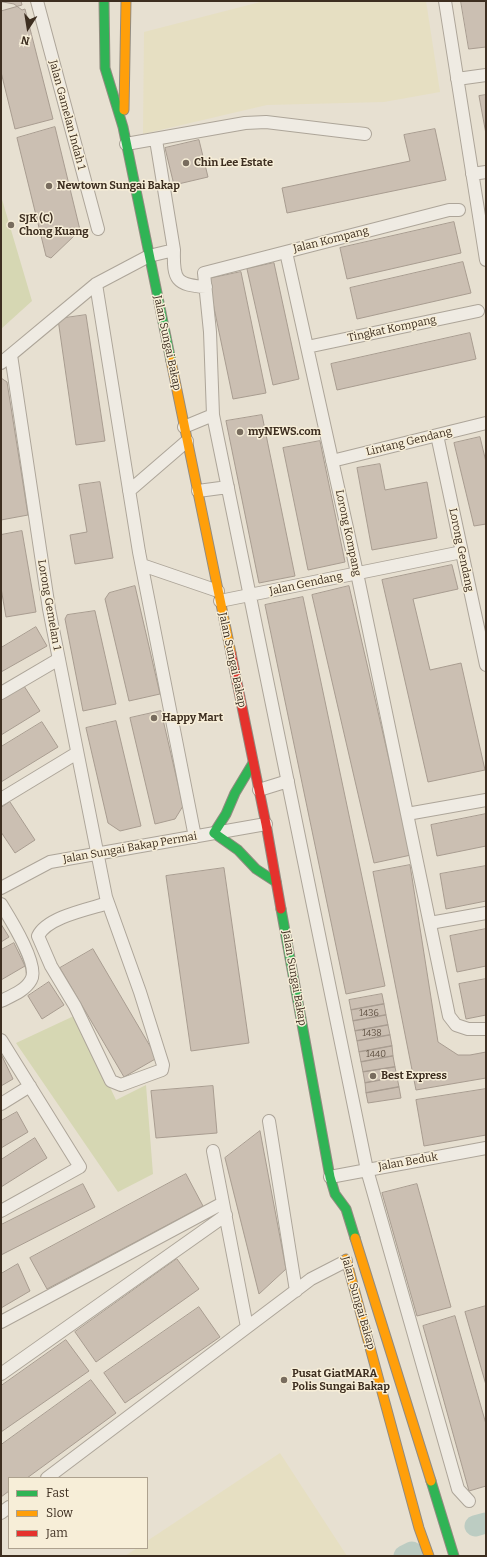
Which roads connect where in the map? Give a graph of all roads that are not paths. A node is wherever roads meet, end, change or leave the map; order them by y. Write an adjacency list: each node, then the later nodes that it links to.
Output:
1 (37, 1): 14 (street, Jalan Gamelan Indah 1)
2 (126, 1): 7 (highway, Jalan Sungai Bakap)
3 (445, 1): 6 (street)
4 (103, 4): 7 (highway, Jalan Sungai Bakap)
5 (486, 75): 6 (street)
6 (457, 79): 12 (street)
7 (123, 127): 10 (highway, Jalan Sungai Bakap)
8 (365, 134): 9 (street)
9 (150, 141): 10 (street); 15 (street)
10 (126, 144): 17 (highway, Jalan Sungai Bakap)
11 (486, 172): 12 (street)
12 (472, 174): 18 (street)
13 (459, 210): 16 (street, Jalan Kompang)
14 (98, 229)
15 (174, 250): 17 (street); 20 (street)
16 (286, 252): 20 (street, Jalan Kompang); 22 (street, Lorong Kompang)
17 (149, 256): 19 (street); 27 (highway, Jalan Sungai Bakap)
18 (486, 260)
19 (96, 284): 23 (street); 32 (street)
20 (206, 287): 25 (street)
21 (478, 311): 22 (street, Tingkat Kompang)
22 (307, 347): 30 (street, Lorong Kompang)
23 (11, 355): 24 (street); 40 (street, Lorong Gemelan 1)
24 (1, 363)
25 (213, 415): 27 (street); 31 (street)
26 (486, 423): 28 (street, Lintang Gendang)
27 (184, 427): 29 (highway, Jalan Sungai Bakap)
28 (437, 435): 30 (street, Lintang Gendang); 34 (street, Lorong Gendang)
29 (187, 441): 32 (street); 33 (highway, Jalan Sungai Bakap)
30 (332, 461): 36 (street, Lorong Kompang)
31 (228, 487): 33 (street); 37 (street)
32 (129, 491): 35 (street)
33 (198, 491): 38 (highway, Jalan Sungai Bakap)
34 (462, 552): 36 (street, Jalan Gendang); 39 (street, Lorong Gendang)
35 (142, 566): 38 (street); 52 (street)
36 (357, 573): 37 (street, Jalan Gendang); 49 (street, Lorong Kompang)
37 (250, 595): 38 (street, Jalan Gendang); 45 (street)
38 (219, 596): 44 (highway, Jalan Sungai Bakap)
39 (482, 627): 41 (street, Lorong Gendang)
40 (59, 659): 42 (street); 43 (street, Lorong Gemelan 1)
41 (486, 665)
42 (1, 693)
43 (77, 753): 47 (street); 53 (street, Lorong Gemelan 1)
44 (253, 763): 46 (highway, Jalan Sungai Bakap); 51 (highway)
45 (288, 781): 46 (street); 68 (street)
46 (259, 790): 50 (highway, Jalan Sungai Bakap)
47 (1, 799)
48 (486, 800): 49 (street)
49 (407, 814): 59 (street, Lorong Kompang)
50 (266, 824): 51 (street, Jalan Sungai Bakap Permai); 54 (highway, Jalan Sungai Bakap)
51 (214, 833): 52 (street, Jalan Sungai Bakap Permai); 54 (highway)
52 (195, 837): 53 (street, Jalan Sungai Bakap Permai)
53 (97, 854): 55 (street, Jalan Sungai Bakap Permai); 56 (street, Lorong Gemelan 1)
54 (276, 882): 69 (highway, Jalan Sungai Bakap)
55 (1, 888)
56 (108, 903): 56 (street, Lorong Gemelan 1)
57 (1, 904): 60 (street)
58 (486, 913): 59 (street)
59 (430, 923): 61 (street, Lorong Kompang)
60 (1, 1001)
61 (486, 1029)
62 (1, 1040): 63 (street)
63 (30, 1086): 64 (street); 73 (street)
64 (1, 1104)
65 (269, 1121): 76 (street)
66 (486, 1148): 68 (street, Jalan Beduk)
67 (213, 1151): 72 (street)
68 (367, 1170): 69 (street, Jalan Beduk); 81 (street)
69 (330, 1177): 70 (highway, Jalan Sungai Bakap)
70 (335, 1194): 71 (highway, Jalan Sungai Bakap); 83 (highway, Jalan Sungai Bakap)
71 (333, 1206)
72 (224, 1209): 77 (street); 78 (street); 79 (street)
73 (1, 1211)
74 (342, 1247): 75 (highway, Jalan Sungai Bakap)
75 (346, 1261): 76 (street); 82 (highway, Jalan Sungai Bakap)
76 (296, 1291): 78 (street)
77 (1, 1322)
78 (248, 1327): 80 (street)
79 (1, 1374)
80 (48, 1477)
81 (469, 1501)
82 (425, 1554)
83 (454, 1556)

